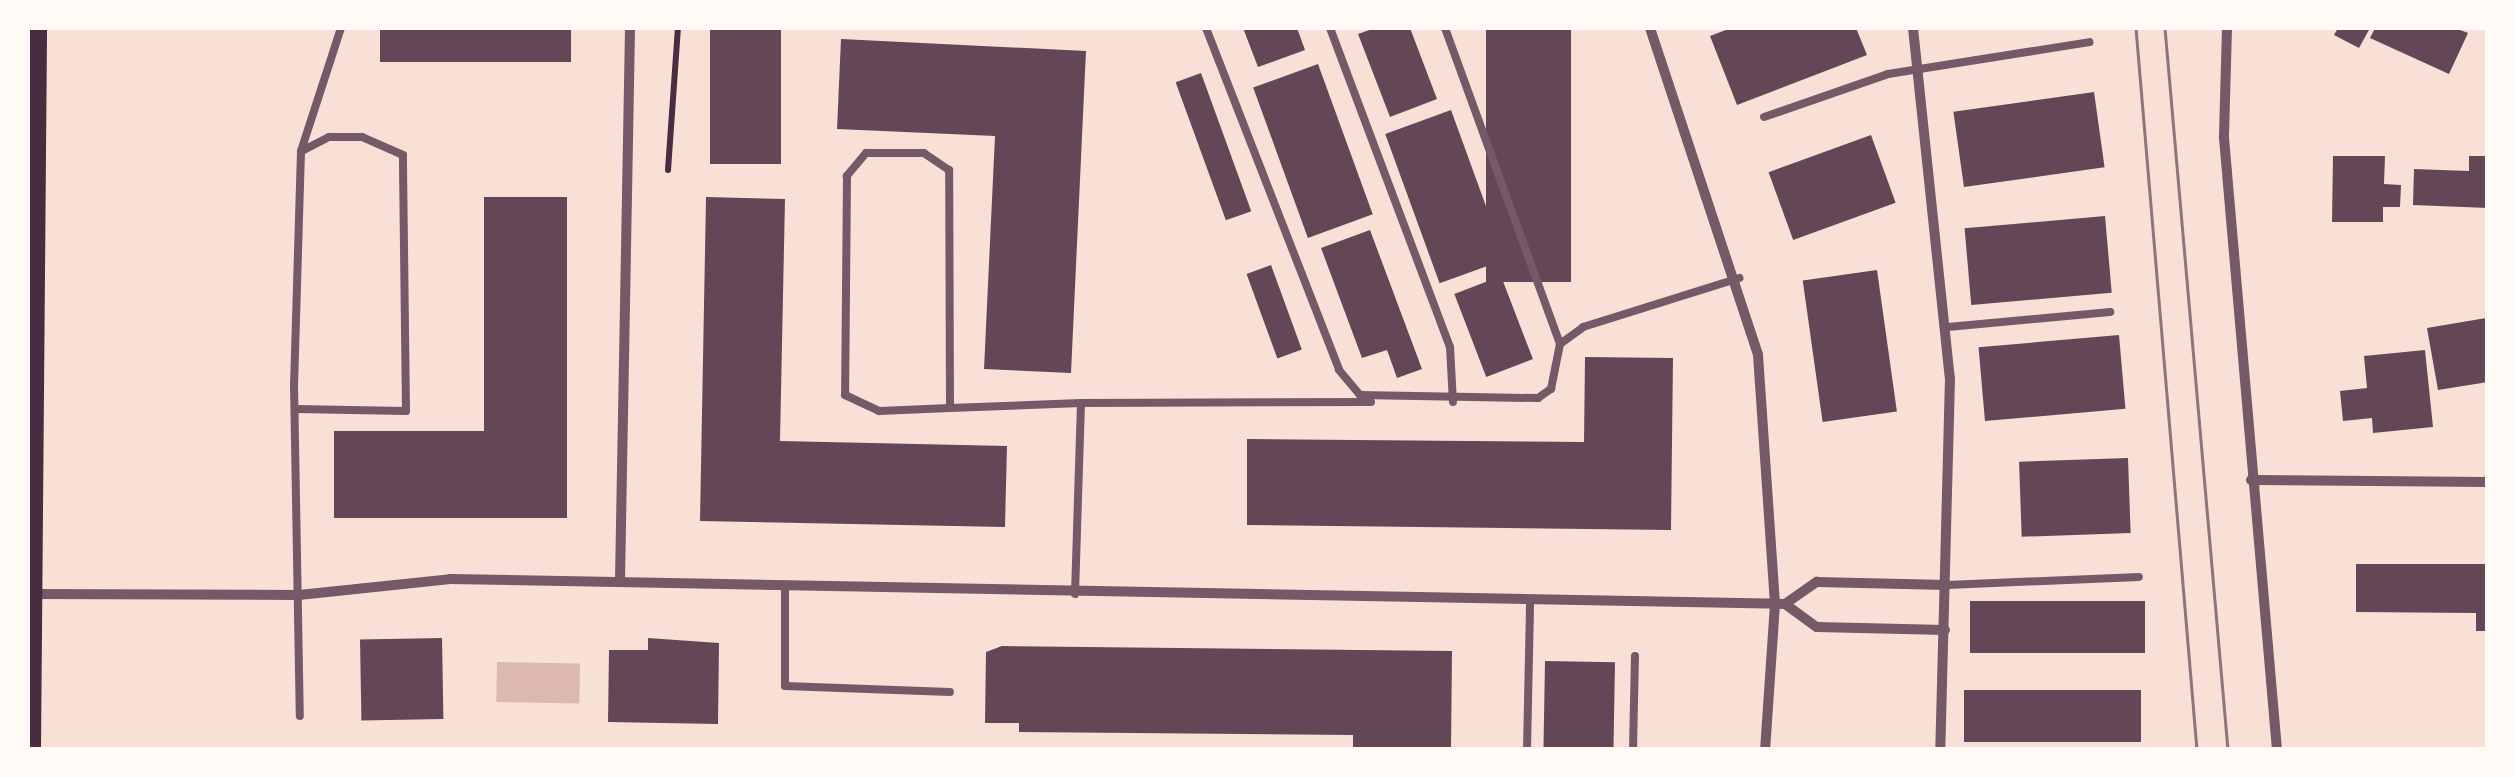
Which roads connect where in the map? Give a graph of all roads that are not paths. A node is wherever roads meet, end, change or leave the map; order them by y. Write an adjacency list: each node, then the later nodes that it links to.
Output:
1 (34, 28): 14 (main road)
2 (341, 28): 13 (lane)
3 (630, 28): 29 (street)
4 (1206, 28): 20 (lane)
5 (1330, 28): 21 (lane)
6 (1445, 28): 18 (lane)
7 (1650, 28): 15 (street)
8 (1914, 28): 11 (street)
9 (2227, 28): 25 (street)
10 (2089, 42): 11 (lane)
11 (1922, 67): 12 (lane); 17 (street)
12 (1764, 118)
13 (301, 151): 24 (lane); 24 (lane)
14 (30, 254): 19 (main road)
15 (1739, 278): 18 (lane); 36 (street)
16 (2110, 312): 17 (lane)
17 (1948, 328): 30 (street)
18 (1560, 344): 21 (lane)
19 (30, 378): 27 (main road)
20 (1376, 402): 21 (lane); 22 (lane)
21 (1453, 402)
22 (1081, 403): 23 (lane); 33 (lane)
23 (950, 408): 23 (lane)
24 (296, 409): 34 (lane)
25 (2251, 480): 26 (street); 47 (street)
26 (2488, 482)
27 (30, 497): 32 (main road)
28 (2139, 577): 30 (lane)
29 (620, 580): 31 (street); 34 (street)
30 (1947, 585): 36 (street); 37 (street)
31 (785, 588): 33 (street); 39 (lane)
32 (31, 594): 34 (street); 40 (main road)
33 (1075, 594): 35 (street)
34 (299, 595): 41 (lane)
35 (1530, 602): 36 (street); 43 (lane)
36 (1780, 604): 37 (street); 45 (street)
37 (1945, 630): 46 (street)
38 (1636, 656): 44 (lane)
39 (950, 692)
40 (28, 696): 42 (main road)
41 (300, 716)
42 (28, 750)
43 (1527, 750)
44 (1634, 750)
45 (1765, 750)
46 (1940, 750)
47 (2278, 750)

